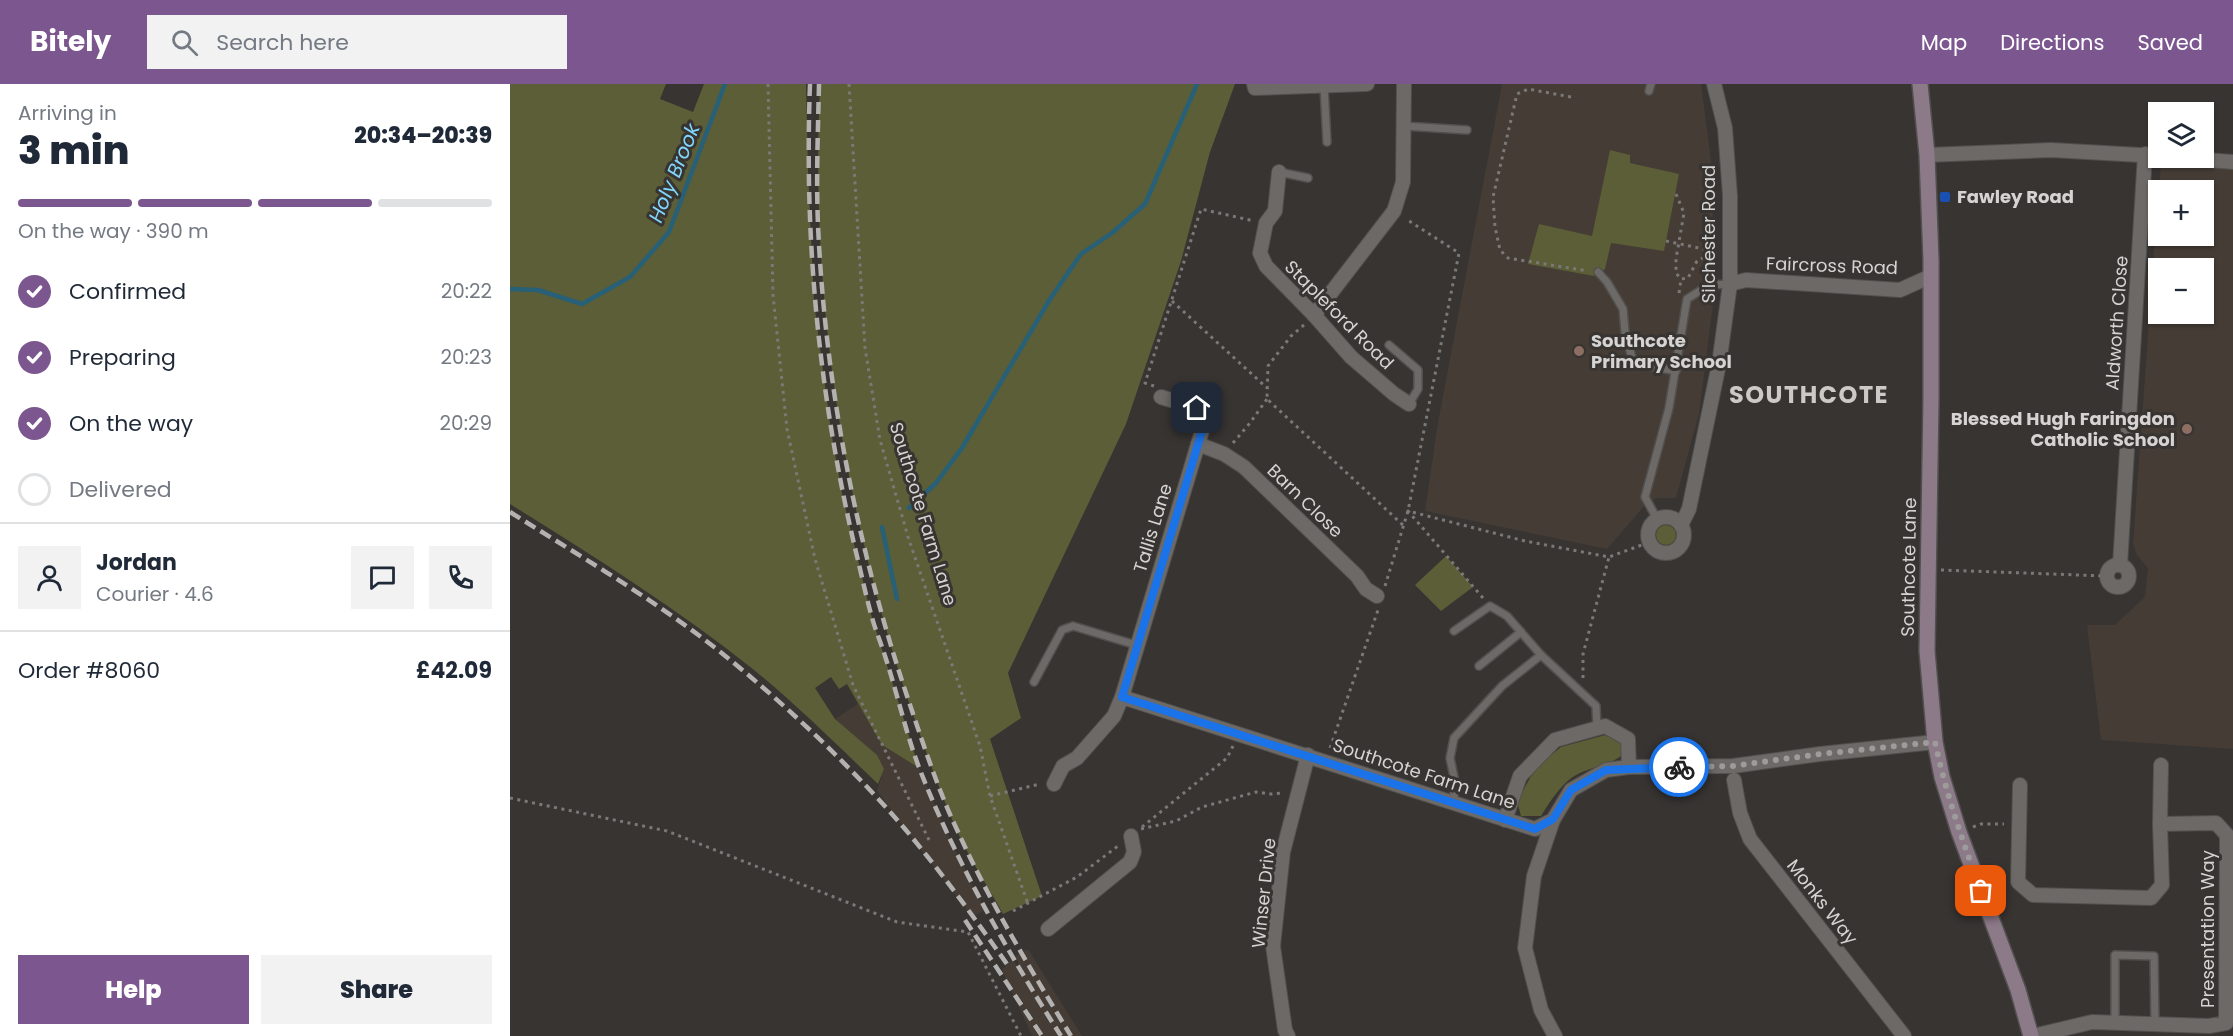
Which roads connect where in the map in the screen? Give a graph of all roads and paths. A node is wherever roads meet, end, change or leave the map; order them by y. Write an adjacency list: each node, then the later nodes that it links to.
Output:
1 (768, 84): 77 (path)
2 (849, 84): 68 (path, Southcote Farm Lane)
3 (1254, 84): 8 (street)
4 (1367, 84): 9 (street)
5 (1404, 84): 11 (street)
6 (1714, 84): 26 (street, Silchester Road)
7 (1920, 84): 14 (street, Southcote Lane)
8 (1298, 86): 9 (street)
9 (1324, 86): 13 (lane)
10 (1571, 97): 27 (path)
11 (1404, 126): 12 (lane); 31 (street)
12 (1467, 130)
13 (1327, 142)
14 (1927, 155): 15 (street); 28 (street, Southcote Lane)
15 (2148, 155)
16 (2214, 161): 17 (street)
17 (2233, 162)
18 (2151, 168): 45 (street, Aldworth Close)
19 (1279, 172): 20 (lane); 22 (street, Stapleford Road)
20 (1308, 178)
21 (1676, 194): 24 (path)
22 (1266, 223): 30 (path); 31 (street, Stapleford Road)
23 (1666, 241): 24 (path)
24 (1680, 243): 25 (path); 25 (path)
25 (1713, 251): 26 (path)
26 (1730, 252): 29 (street, Silchester Road)
27 (1598, 272): 33 (lane)
28 (1931, 276): 29 (street, Faircross Road); 46 (street, Southcote Lane)
29 (1730, 284): 33 (lane); 41 (street, Silchester Road)
30 (1172, 301): 34 (path); 35 (path)
31 (1314, 315): 34 (path); 37 (street, Stapleford Road)
32 (1389, 345): 37 (lane)
33 (1676, 371): 40 (lane)
34 (1267, 388): 36 (path)
35 (1161, 397): 38 (street, Tallis Lane)
36 (1267, 399): 39 (path); 42 (path)
37 (1409, 404)
38 (1198, 444): 39 (street, Barn Close); 52 (street, Tallis Lane)
39 (1224, 454): 48 (street, Barn Close)
40 (1657, 519): 41 (street); 43 (street)
41 (1681, 525): 43 (street, Silchester Road)
42 (1404, 526)
43 (1650, 542): 44 (path)
44 (1609, 557): 49 (path); 56 (path)
45 (2120, 565): 47 (street); 47 (street, Aldworth Close)
46 (1928, 570): 47 (path); 59 (street, Southcote Lane)
47 (2107, 576)
48 (1378, 602): 61 (path)
49 (1490, 606): 50 (lane); 51 (lane)
50 (1454, 631)
51 (1521, 632): 53 (lane); 54 (lane)
52 (1136, 645): 55 (lane); 57 (street, Tallis Lane)
53 (1540, 655): 58 (lane); 70 (lane)
54 (1479, 666)
55 (1034, 682)
56 (1589, 686)
57 (1122, 697): 60 (street, Southcote Farm Lane); 65 (street, Tallis Lane)
58 (1598, 728): 63 (street); 72 (street)
59 (1935, 742): 63 (street); 90 (street, Southcote Lane)
60 (1308, 755): 61 (street, Southcote Farm Lane); 67 (street, Winser Drive)
61 (1325, 761): 70 (street, Southcote Farm Lane)
62 (2161, 765): 75 (street)
63 (1629, 767): 71 (street)
64 (1734, 780): 89 (street, Monks Way)
65 (1053, 784): 68 (path)
66 (2020, 785): 75 (street)
67 (1298, 792): 76 (path); 87 (street, Winser Drive)
68 (990, 796): 79 (path, Southcote Farm Lane)
69 (510, 798): 86 (path)
70 (1454, 804): 72 (street, Southcote Farm Lane)
71 (1553, 819): 72 (street, Southcote Farm Lane); 88 (street)
72 (1505, 820)
73 (1982, 824): 74 (path)
74 (1994, 824)
75 (2160, 824): 78 (street, Presentation Way)
76 (1135, 833): 80 (street)
77 (931, 844)
78 (2230, 902): 83 (street, Presentation Way)
79 (1028, 904)
80 (1048, 929)
81 (2115, 1022): 82 (street); 82 (lane); 84 (street)
82 (2155, 1023): 85 (street)
83 (2229, 1023): 85 (street)
84 (2092, 1029): 90 (street)
85 (2209, 1031)
86 (1021, 1036)
87 (1288, 1036)
88 (1555, 1036)
89 (1904, 1036)
90 (2032, 1036)

